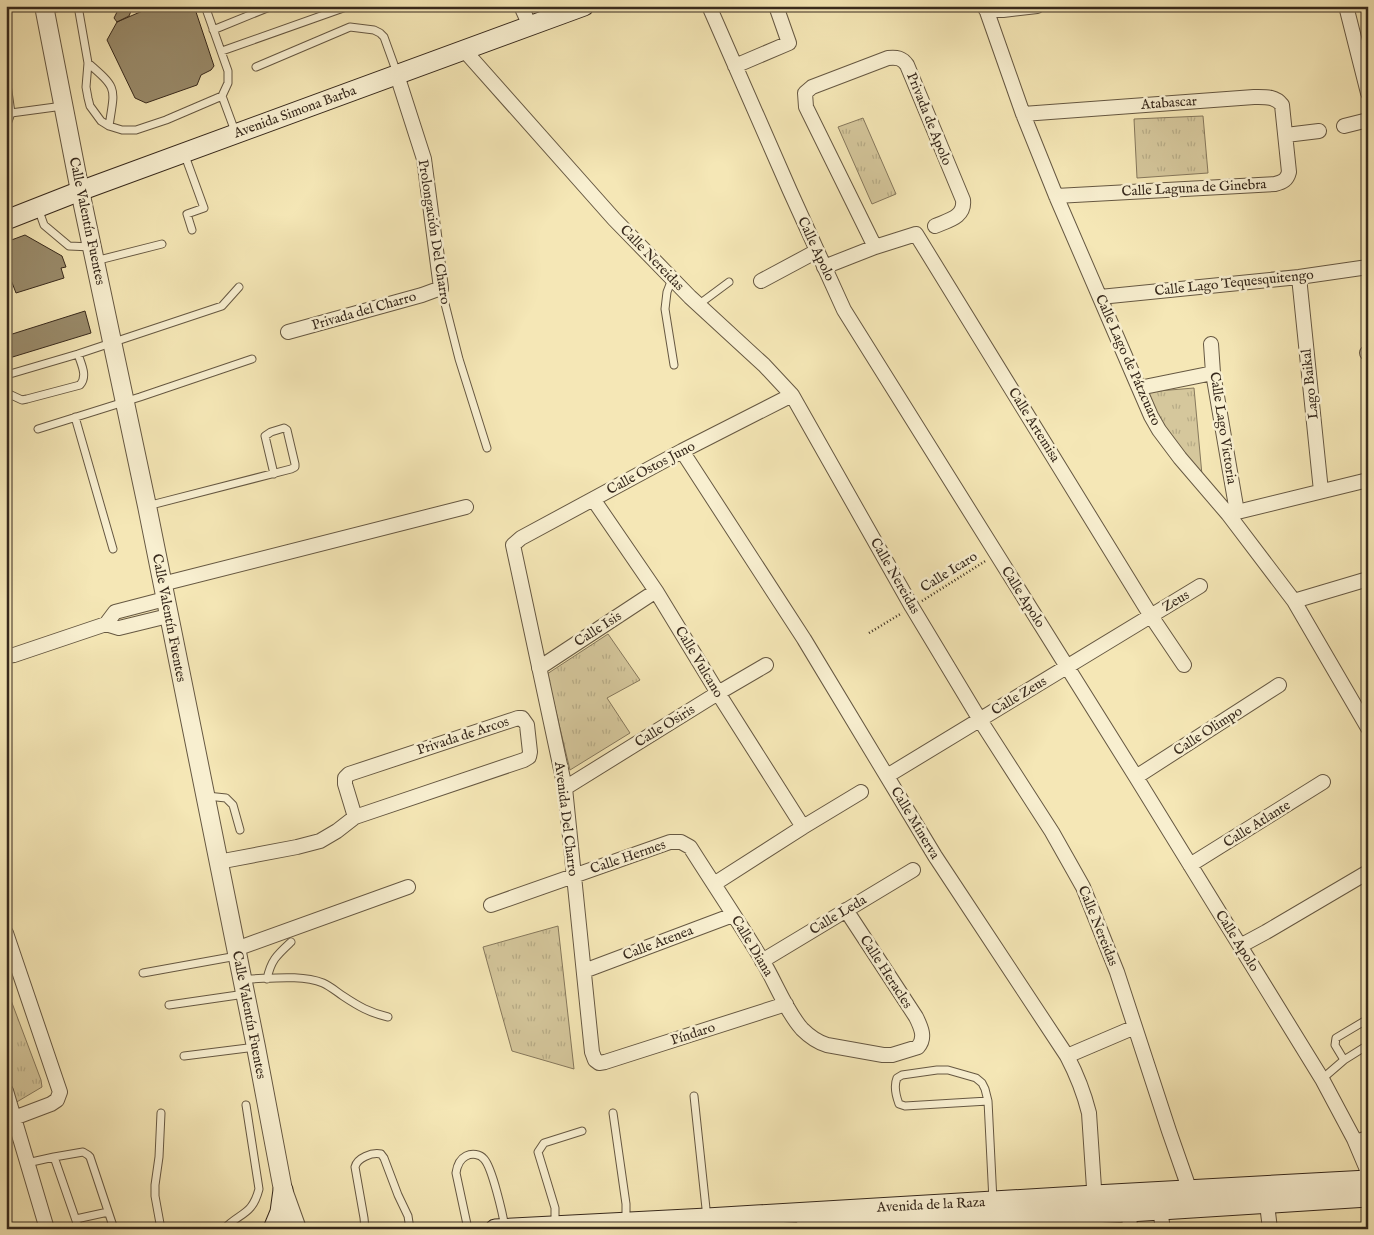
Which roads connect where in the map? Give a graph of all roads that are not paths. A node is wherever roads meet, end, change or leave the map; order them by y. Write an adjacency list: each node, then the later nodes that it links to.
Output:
1 (64, 6): 12 (lane)
2 (78, 6): 18 (lane)
3 (205, 6): 15 (lane)
4 (272, 6): 15 (lane)
5 (349, 6): 16 (lane)
6 (521, 6): 14 (street)
7 (584, 6): 14 (main road, Avenida Simona Barba)
8 (710, 6): 19 (street, Calle Apolo)
9 (776, 6): 19 (street)
10 (1037, 6): 13 (street)
11 (1346, 6): 23 (street)
12 (44, 8): 25 (street, Calle Valentín Fuentes)
13 (985, 8): 27 (street, Calle Lago de Pátzcuaro)
14 (530, 26): 17 (main road, Avenida Simona Barba)
15 (213, 30): 16 (lane)
16 (222, 50): 24 (lane)
17 (464, 50): 21 (main road, Avenida Simona Barba); 49 (street, Calle Nereidas)
18 (88, 63): 29 (lane); 29 (lane)
19 (736, 66): 44 (street, Calle Apolo)
20 (256, 67): 21 (lane)
21 (397, 75): 33 (main road, Avenida Simona Barba); 53 (street, Prolongación Del Charro)
22 (6, 77): 26 (lane)
23 (1368, 93)
24 (222, 96): 29 (lane); 33 (lane)
25 (63, 106): 26 (lane); 36 (street, Calle Valentín Fuentes)
26 (11, 113): 31 (lane)
27 (1023, 114): 34 (street, Atabascar); 37 (street, Calle Lago de Pátzcuaro)
28 (1368, 120): 30 (street)
29 (109, 126)
30 (1344, 126)
31 (6, 127)
32 (1319, 131): 34 (street)
33 (236, 134): 35 (main road, Avenida Simona Barba)
34 (1286, 135): 37 (street, Calle Laguna de Ginebra)
35 (184, 153): 36 (main road, Avenida Simona Barba); 41 (lane)
36 (80, 191): 38 (main road, Avenida Simona Barba); 45 (street, Calle Valentín Fuentes)
37 (1056, 196): 54 (street, Calle Lago de Pátzcuaro)
38 (38, 207): 39 (main road, Avenida Simona Barba); 45 (lane)
39 (6, 220)
40 (935, 226): 43 (street, Privada de Apolo)
41 (192, 230)
42 (162, 244): 45 (lane)
43 (875, 247): 46 (street); 86 (street, Calle Artemisa)
44 (817, 252): 46 (street, Calle Apolo); 50 (street)
45 (94, 254): 57 (street, Calle Valentín Fuentes)
46 (824, 267): 90 (street, Calle Apolo)
47 (1368, 267): 48 (street, Calle Lago Tequesquitengo)
48 (1299, 277): 54 (street, Calle Lago Tequesquitengo); 74 (street, Lago Baikal)
49 (672, 279): 55 (street, Calle Nereidas); 61 (lane)
50 (761, 280)
51 (728, 282): 55 (lane)
52 (239, 288): 57 (lane)
53 (441, 288): 56 (street, Privada del Charro); 70 (lane, Prolongación Del Charro)
54 (1100, 297): 65 (street, Calle Lago de Pátzcuaro)
55 (698, 305): 66 (street, Calle Nereidas)
56 (288, 332)
57 (112, 342): 59 (lane); 67 (street, Calle Valentín Fuentes)
58 (1210, 344): 62 (street, Calle Lago Victoria)
59 (78, 354): 63 (lane); 64 (lane)
60 (252, 359): 67 (lane)
61 (674, 365)
62 (1214, 373): 65 (street); 78 (street, Calle Lago Victoria)
63 (6, 378)
64 (6, 386)
65 (1139, 388): 78 (street, Calle Lago de Pátzcuaro)
66 (792, 395): 71 (street, Calle Ostos Juno); 94 (street, Calle Nereidas)
67 (125, 401): 68 (lane); 76 (street, Calle Valentín Fuentes)
68 (75, 417): 69 (lane); 80 (lane)
69 (38, 429)
70 (487, 448)
71 (682, 451): 75 (street, Calle Ostos Juno); 96 (street, Calle Minerva)
72 (274, 474): 72 (lane); 76 (lane)
73 (1368, 480): 74 (street)
74 (1321, 492): 78 (street)
75 (593, 499): 79 (street, Calle Ostos Juno); 83 (street, Calle Vulcano)
76 (147, 506): 84 (street, Calle Valentín Fuentes)
77 (466, 507): 84 (street)
78 (1233, 513): 85 (street, Calle Lago de Pátzcuaro)
79 (513, 545): 91 (street, Avenida Del Charro)
80 (113, 549)
81 (1368, 579): 85 (street)
82 (1200, 586): 86 (street, Zeus)
83 (656, 591): 91 (street, Calle Isis); 93 (street, Calle Vulcano)
84 (165, 600): 87 (street); 101 (street, Calle Valentín Fuentes)
85 (1294, 600): 95 (street, Calle Lago de Pátzcuaro)
86 (1151, 616): 89 (street, Calle Artemisa); 90 (street, Calle Zeus)
87 (6, 656)
88 (766, 665): 93 (street, Calle Osiris)
89 (1184, 666)
90 (1068, 667): 94 (street, Calle Zeus); 97 (street, Calle Apolo)
91 (539, 668): 99 (street, Avenida Del Charro)
92 (1279, 685): 97 (street, Calle Olimpo)
93 (718, 693): 99 (street, Calle Osiris); 103 (street, Calle Vulcano)
94 (980, 720): 96 (street, Calle Zeus); 129 (street, Calle Nereidas)
95 (1368, 728)
96 (887, 776): 134 (street, Calle Minerva)
97 (1136, 777): 107 (street, Calle Apolo)
98 (1323, 782): 107 (street, Calle Atlante)
99 (565, 788): 110 (street, Avenida Del Charro)
100 (861, 792): 103 (street)
101 (205, 796): 104 (lane); 106 (street, Calle Valentín Fuentes)
102 (355, 817): 102 (street, Privada de Arcos); 106 (street, Privada de Arcos)
103 (803, 827): 111 (street)
104 (240, 830)
105 (681, 842): 110 (street, Calle Hermes); 111 (street, Calle Diana)
106 (218, 862): 119 (street, Calle Valentín Fuentes)
107 (1190, 865): 118 (street, Calle Apolo)
108 (913, 870): 114 (street, Calle Leda)
109 (1368, 872): 118 (street)
110 (574, 876): 113 (street, Calle Hermes); 121 (street, Avenida Del Charro)
111 (714, 884): 115 (street, Calle Diana)
112 (408, 887): 119 (street)
113 (491, 905)
114 (846, 910): 120 (street, Calle Leda); 130 (street, Calle Heracles)
115 (733, 915): 120 (street, Calle Diana); 121 (street, Calle Atenea)
116 (6, 934): 144 (street)
117 (291, 942): 123 (lane)
118 (1240, 946): 137 (street, Calle Apolo)
119 (237, 953): 122 (lane); 124 (street, Calle Valentín Fuentes)
120 (762, 960): 125 (street, Calle Diana)
121 (584, 971): 136 (street, Avenida Del Charro)
122 (143, 973)
123 (267, 979): 124 (lane); 127 (lane)
124 (244, 987): 126 (lane); 132 (street, Calle Valentín Fuentes)
125 (786, 1004): 130 (street, Calle Diana); 136 (street, Píndaro)
126 (169, 1005)
127 (388, 1018)
128 (1368, 1019): 135 (lane)
129 (1134, 1027): 134 (street); 153 (street, Calle Nereidas)
130 (923, 1036)
131 (1368, 1045): 135 (lane)
132 (256, 1047): 133 (lane); 152 (street, Calle Valentín Fuentes)
133 (184, 1056)
134 (1067, 1056): 156 (street, Calle Minerva)
135 (1344, 1060): 137 (lane)
136 (599, 1063)
137 (1322, 1079): 147 (street, Calle Apolo)
138 (6, 1091): 144 (street)
139 (694, 1096): 160 (lane)
140 (988, 1101): 140 (lane); 155 (lane)
141 (246, 1106): 173 (lane)
142 (161, 1113): 172 (lane)
143 (613, 1114): 165 (lane)
144 (14, 1118): 149 (street)
145 (582, 1131): 163 (lane)
146 (1368, 1134): 147 (lane)
147 (1354, 1139): 150 (street, Calle Apolo)
148 (54, 1157): 149 (lane); 159 (lane); 161 (lane)
149 (28, 1163): 169 (street)
150 (1368, 1172)
151 (1368, 1180): 153 (main road, Avenida de la Raza)
152 (284, 1190): 174 (main road); 175 (street, Calle Valentín Fuentes)
153 (1190, 1190): 156 (main road, Avenida de la Raza)
154 (1368, 1197): 157 (main road, Avenida de la Raza)
155 (992, 1201): 156 (main road, Avenida de la Raza); 160 (main road, Avenida de la Raza)
156 (1095, 1204): 162 (main road, Avenida de la Raza); 164 (main road, Avenida de la Raza)
157 (1267, 1204): 158 (main road, Avenida de la Raza); 182 (street)
158 (1160, 1210): 162 (main road, Avenida de la Raza); 181 (street)
159 (108, 1212): 161 (lane); 171 (lane)
160 (707, 1218): 165 (main road, Avenida de la Raza)
161 (76, 1219): 170 (lane)
162 (1130, 1220)
163 (555, 1225): 165 (main road, Avenida de la Raza); 168 (main road, Avenida de la Raza)
164 (953, 1225): 166 (main road, Avenida de la Raza)
165 (627, 1226)
166 (883, 1226): 167 (main road, Avenida de la Raza)
167 (852, 1227): 180 (main road, Avenida de la Raza)
168 (505, 1228): 178 (lane); 179 (main road, Avenida de la Raza)
169 (48, 1229)
170 (78, 1229)
171 (114, 1229)
172 (161, 1229)
173 (224, 1229)
174 (273, 1229)
175 (297, 1229)
176 (364, 1229): 177 (lane)
177 (410, 1229)
178 (468, 1229)
179 (494, 1229)
180 (804, 1229)
181 (1162, 1229)
182 (1270, 1229)

